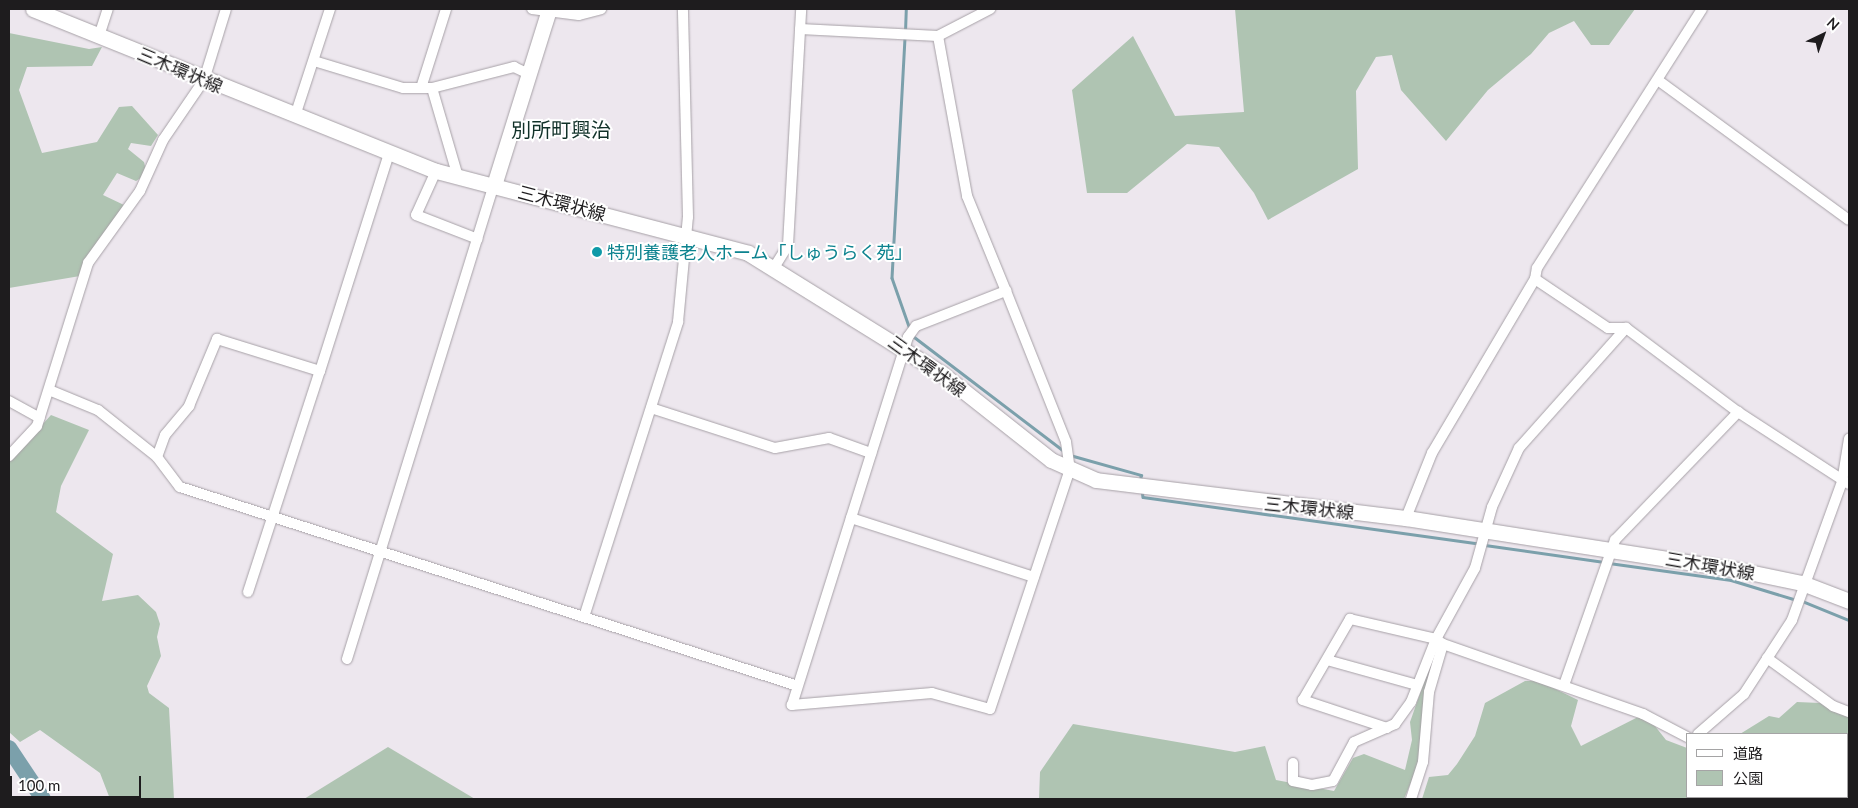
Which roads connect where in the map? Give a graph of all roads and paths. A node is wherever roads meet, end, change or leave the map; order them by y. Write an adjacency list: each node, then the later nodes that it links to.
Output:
1 (34, 9): 14 (main road, 三木環状線)
2 (108, 9): 14 (street)
3 (226, 9): 18 (street)
4 (330, 9): 16 (street)
5 (446, 9): 20 (street)
6 (532, 9): 12 (street)
7 (602, 9): 12 (street)
8 (683, 9): 28 (street)
9 (801, 9): 13 (street)
10 (990, 9): 15 (street)
11 (1702, 9): 19 (street)
12 (549, 11): 17 (main road)
13 (800, 29): 15 (street); 30 (street)
14 (99, 36): 18 (main road, 三木環状線)
15 (938, 36): 32 (street)
16 (314, 61): 20 (street); 22 (street)
17 (530, 74): 21 (street); 26 (main road)
18 (204, 80): 22 (main road, 三木環状線); 36 (street)
19 (1659, 81): 27 (street); 31 (street)
20 (421, 88): 21 (street)
21 (432, 88): 25 (street)
22 (295, 116): 23 (main road, 三木環状線)
23 (389, 154): 24 (main road, 三木環状線); 35 (street)
24 (436, 171): 25 (main road, 三木環状線); 29 (street)
25 (458, 177): 26 (main road, 三木環状線)
26 (494, 186): 28 (main road, 三木環状線); 29 (street)
27 (1849, 220)
28 (683, 235): 30 (main road, 三木環状線); 38 (street)
29 (478, 239): 52 (street)
30 (775, 266): 34 (main road, 三木環状線)
31 (1535, 279): 33 (street); 49 (street)
32 (1006, 291): 34 (street); 45 (street)
33 (1626, 328): 39 (street); 50 (street)
34 (905, 348): 42 (street); 45 (main road, 三木環状線)
35 (320, 371): 44 (street); 47 (street)
36 (49, 390): 40 (street); 44 (street)
37 (9, 401): 40 (street)
38 (651, 408): 42 (street); 57 (street)
39 (1738, 412): 46 (street); 51 (street)
40 (40, 418): 43 (street)
41 (1849, 439): 46 (street)
42 (871, 453): 48 (street)
43 (9, 456)
44 (157, 457): 47 (street)
45 (1070, 469): 49 (main road, 三木環状線); 53 (street)
46 (1846, 483): 54 (street)
47 (272, 517): 52 (street); 55 (street)
48 (851, 518): 53 (street); 64 (street)
49 (1406, 518): 50 (main road, 三木環状線)
50 (1485, 531): 51 (main road, 三木環状線); 58 (street)
51 (1611, 550): 54 (main road, 三木環状線); 63 (street)
52 (381, 553): 57 (street); 60 (street)
53 (1034, 577): 64 (street)
54 (1802, 584): 56 (main road, 三木環状線); 59 (street)
55 (248, 592)
56 (1849, 601)
57 (584, 617): 64 (street)
58 (1440, 641): 61 (street); 62 (street); 63 (street); 70 (street)
59 (1767, 658): 65 (street); 67 (street)
60 (347, 659)
61 (1327, 660): 62 (street); 66 (street)
62 (1417, 685): 66 (street)
63 (1564, 685): 68 (street)
64 (798, 686)
65 (1849, 712)
66 (1388, 728): 69 (street)
67 (1699, 733)
68 (1686, 736)
69 (1293, 762)
70 (1412, 799)

